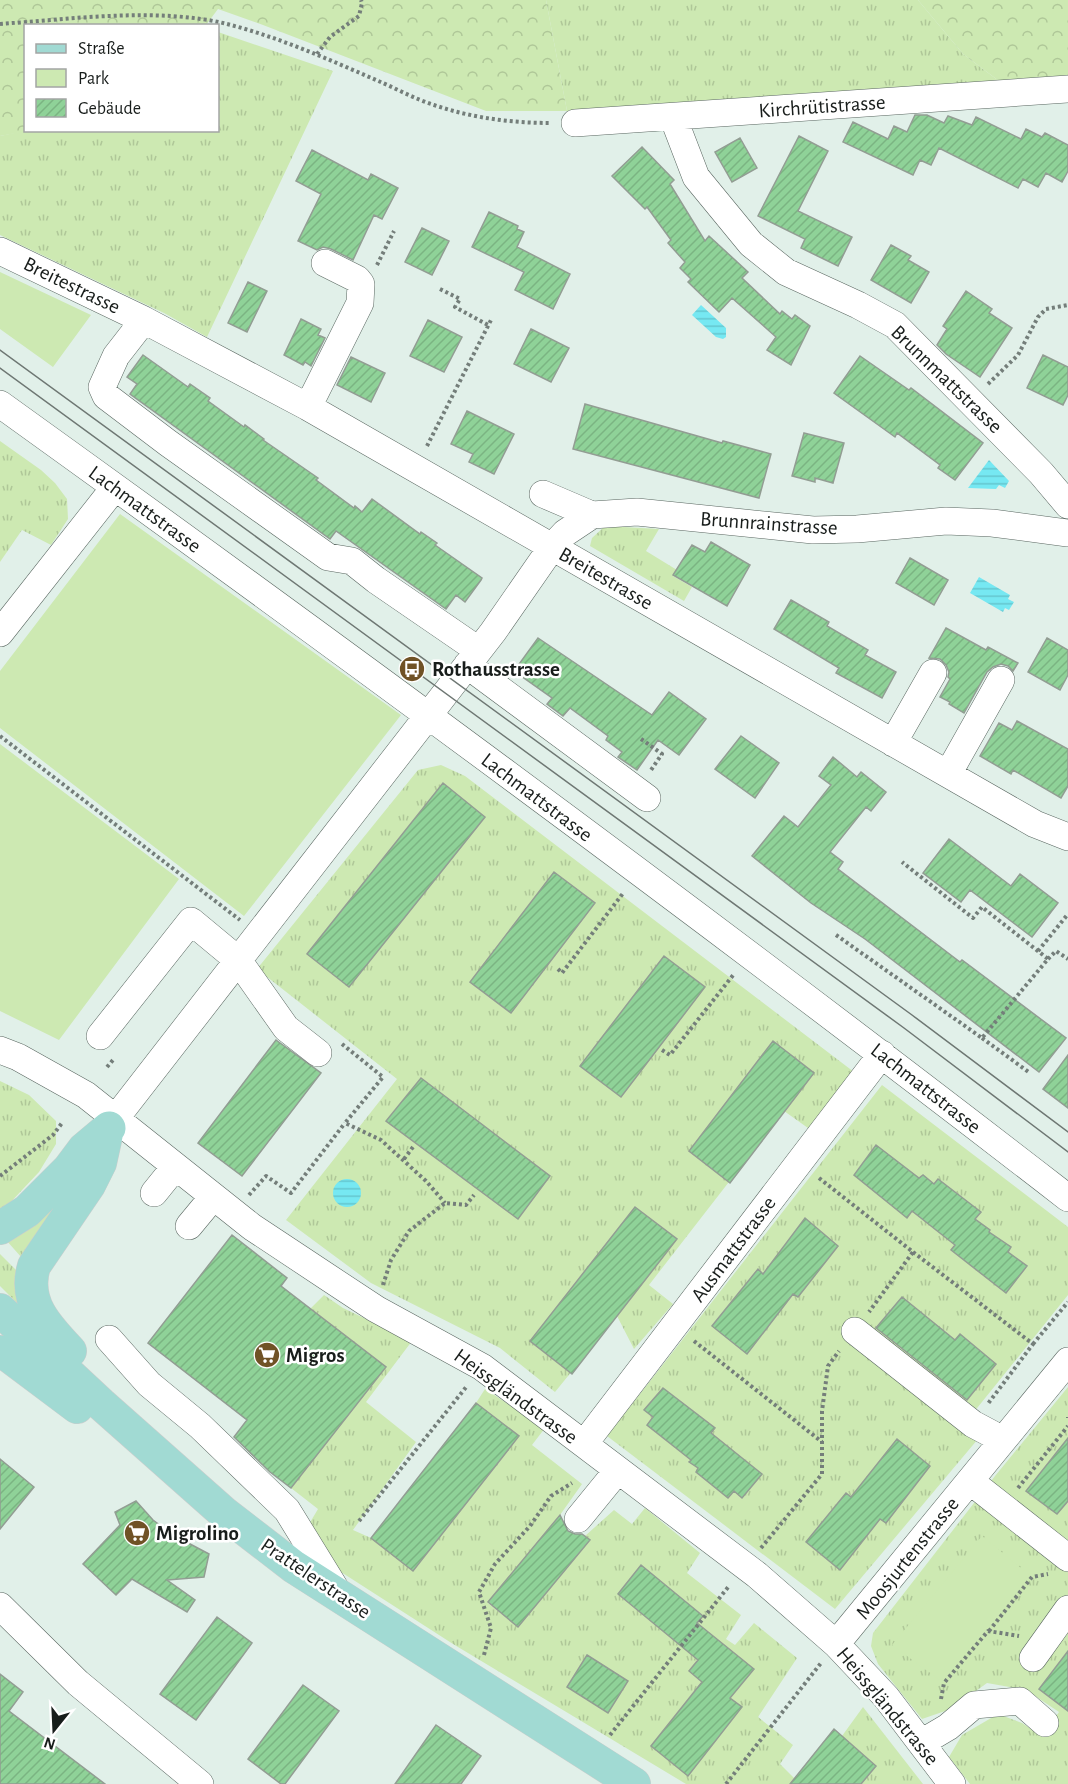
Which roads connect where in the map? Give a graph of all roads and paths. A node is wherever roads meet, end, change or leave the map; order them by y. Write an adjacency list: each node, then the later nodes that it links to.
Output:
1 (361, 0): 3 (path)
2 (0, 24): 3 (path)
3 (317, 54): 6 (path)
4 (1068, 89): 5 (street, Kirchrütistrasse)
5 (673, 117): 6 (street, Kirchrütistrasse); 16 (street, Brunnmattstrasse)
6 (575, 123)
7 (394, 231): 10 (path)
8 (0, 250): 14 (street, Breitestrasse)
9 (325, 263): 18 (street)
10 (375, 269)
11 (440, 289): 15 (path)
12 (1068, 305): 16 (path)
13 (492, 318): 15 (path)
14 (144, 320): 18 (street, Breitestrasse); 27 (street, Breitestrasse)
15 (488, 325): 19 (path)
16 (970, 401): 22 (street, Brunnmattstrasse)
17 (0, 404): 20 (street, Lachmattstrasse)
18 (308, 407): 25 (street, Breitestrasse)
19 (430, 438)
20 (115, 487): 26 (street); 30 (street, Lachmattstrasse)
21 (543, 494): 23 (street)
22 (1068, 505)
23 (592, 515): 24 (street, Brunnrainstrasse); 25 (street)
24 (1068, 533)
25 (552, 547): 27 (street); 33 (street, Breitestrasse)
26 (0, 633)
27 (473, 658): 30 (street); 35 (street, Breitestrasse)
28 (933, 673): 33 (street)
29 (1001, 680): 34 (street)
30 (428, 715): 38 (street, Lachmattstrasse); 40 (street)
31 (0, 736): 40 (path)
32 (641, 739): 35 (path)
33 (893, 743): 34 (street, Breitestrasse)
34 (948, 774): 36 (street, Breitestrasse)
35 (642, 794)
36 (1068, 837)
37 (902, 862): 42 (path)
38 (639, 873): 43 (street, Lachmattstrasse); 47 (path)
39 (1068, 914): 42 (path)
40 (258, 934): 46 (street)
41 (836, 935): 49 (path)
42 (1038, 951): 44 (path)
43 (749, 954): 52 (path); 53 (street, Lachmattstrasse)
44 (1048, 959): 45 (path); 49 (path)
45 (1068, 959)
46 (238, 960): 48 (street); 50 (street); 57 (street)
47 (558, 969)
48 (100, 1036)
49 (982, 1038): 54 (path)
50 (328, 1047): 56 (path)
51 (0, 1050): 57 (street, Heissgländstrasse)
52 (662, 1050)
53 (882, 1054): 60 (street, Ausmattstrasse); 65 (street, Lachmattstrasse)
54 (1030, 1073)
55 (62, 1123): 62 (path)
56 (345, 1123): 59 (path); 67 (path)
57 (111, 1125): 61 (street, Heissgländstrasse); 69 (main road); 89 (main road)
58 (413, 1147): 59 (path)
59 (404, 1159): 66 (path)
60 (799, 1163): 70 (path); 74 (street, Ausmattstrasse)
61 (175, 1167): 63 (street); 67 (street, Heissgländstrasse)
62 (0, 1176)
63 (154, 1193)
64 (474, 1195): 66 (path)
65 (1068, 1198)
66 (445, 1203): 72 (path)
67 (223, 1204): 68 (street); 72 (street, Heissgländstrasse)
68 (189, 1226)
69 (0, 1228)
70 (912, 1251): 75 (path); 77 (path)
71 (1068, 1302): 77 (path)
72 (376, 1309): 80 (street, Heissgländstrasse)
73 (0, 1310): 89 (main road, Prattelerstrasse)
74 (674, 1326): 84 (path); 85 (street, Ausmattstrasse)
75 (855, 1331): 81 (street); 84 (path)
76 (109, 1339): 94 (street)
77 (1033, 1344): 81 (path)
78 (0, 1352): 89 (main road)
79 (1068, 1361): 83 (street, Moosjurtenstrasse)
80 (482, 1367): 85 (street, Heissgländstrasse); 91 (path)
81 (973, 1424): 83 (street)
82 (1068, 1426): 88 (path)
83 (1003, 1440): 87 (street, Moosjurtenstrasse)
84 (822, 1442): 93 (path)
85 (584, 1444): 86 (street, Heissgländstrasse)
86 (610, 1480): 90 (street); 93 (street, Heissgländstrasse); 100 (path)
87 (970, 1481): 88 (street); 98 (street, Moosjurtenstrasse)
88 (1003, 1508): 92 (street)
89 (224, 1513): 94 (main road, Prattelerstrasse)
90 (578, 1520)
91 (359, 1521)
92 (1063, 1565): 97 (path)
93 (745, 1566): 98 (street, Heissgländstrasse); 104 (path)
94 (341, 1597): 100 (main road, Prattelerstrasse)
95 (0, 1606): 105 (street)
96 (1068, 1609): 99 (street)
97 (988, 1631): 99 (path); 102 (path)
98 (836, 1644): 103 (street, Heissgländstrasse); 107 (path)
99 (1036, 1654)
100 (468, 1678): 104 (main road, Prattelerstrasse)
101 (1045, 1723): 102 (street)
102 (948, 1727): 103 (street)
103 (921, 1743): 108 (street, Heissgländstrasse)
104 (592, 1757): 106 (main road, Prattelerstrasse)
105 (200, 1784)
106 (634, 1784)
107 (726, 1784)
108 (952, 1784)

